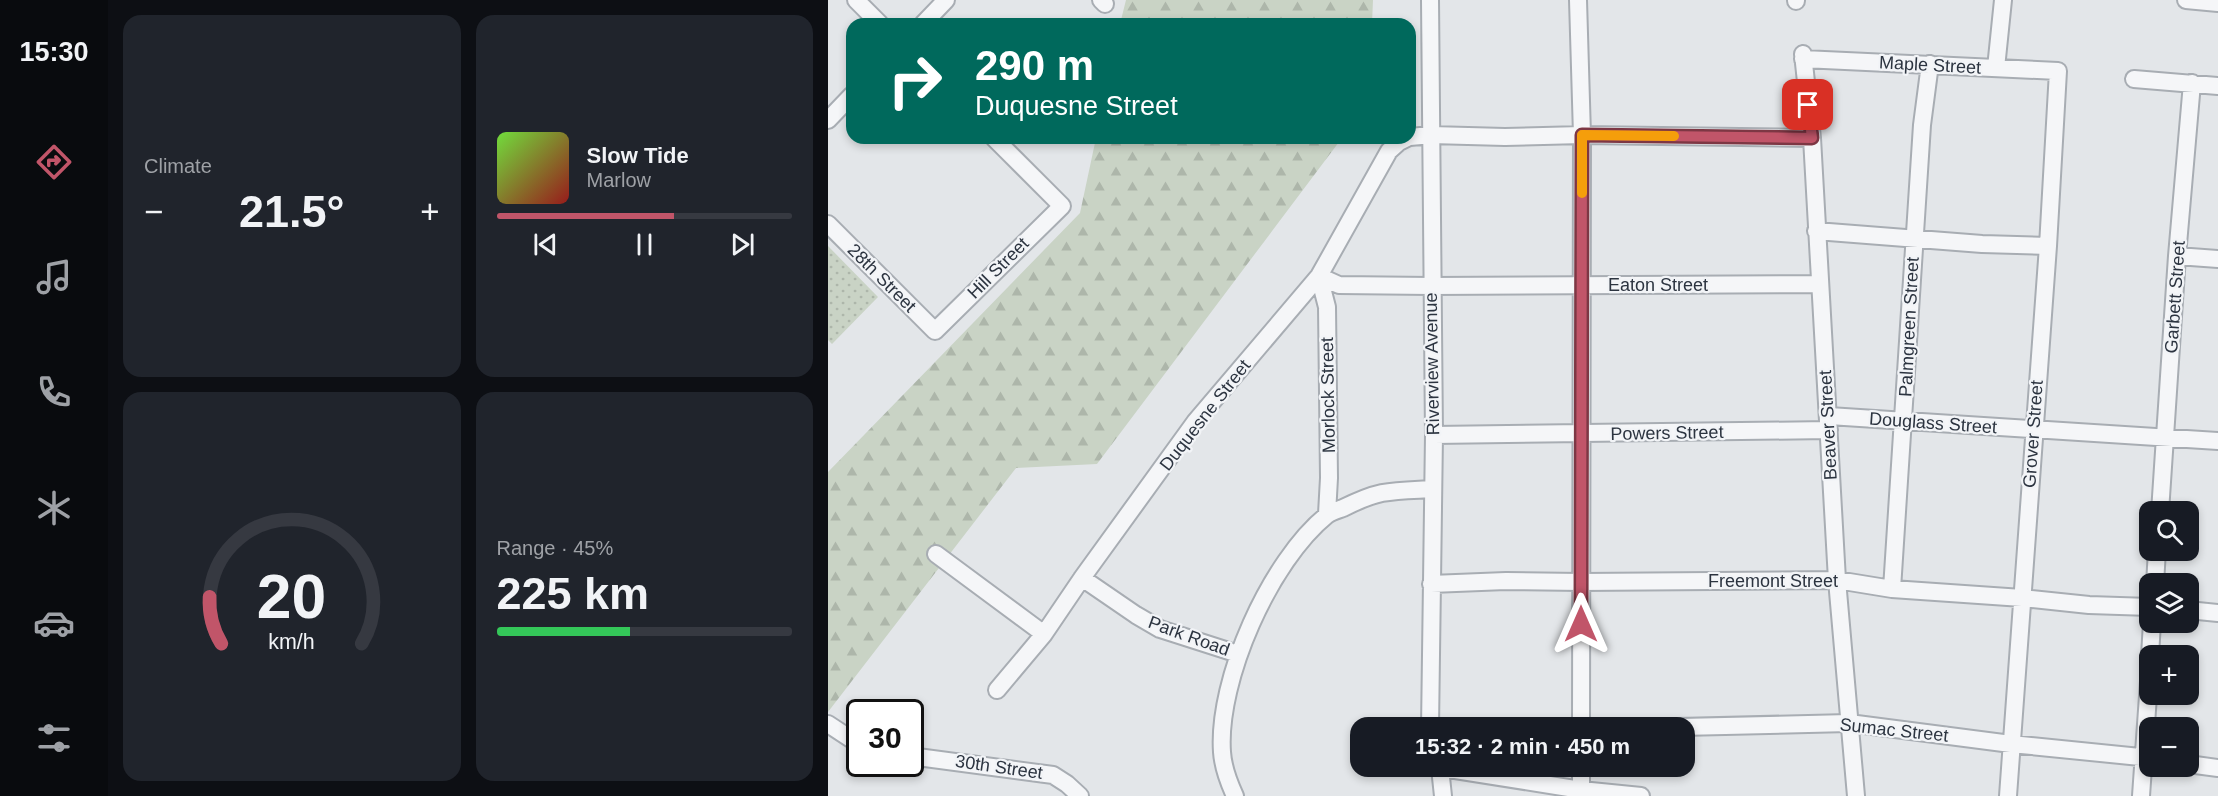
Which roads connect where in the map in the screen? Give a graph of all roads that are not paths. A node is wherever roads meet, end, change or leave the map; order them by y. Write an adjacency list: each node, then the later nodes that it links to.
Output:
1 (856, 0): 8 (street)
2 (946, 0): 9 (street)
3 (1430, 0): 19 (street, Riverview Avenue)
4 (1578, 0): 20 (street)
5 (2002, 0): 12 (street)
6 (2186, 0): 7 (street)
7 (2218, 3)
8 (874, 18)
9 (929, 18)
10 (1803, 56): 11 (street, Maple Street); 22 (street, Beaver Street)
11 (1929, 64): 12 (street, Maple Street); 27 (street, Palmgreen Street)
12 (1996, 68): 13 (street, Maple Street)
13 (2058, 71): 28 (street, Grover Street)
14 (2134, 79): 15 (street)
15 (2192, 83): 16 (street); 29 (street, Garbett Street)
16 (2218, 86)
17 (846, 101): 18 (street)
18 (828, 120)
19 (1431, 135): 20 (street, Duquesne Street); 21 (street, Duquesne Street); 34 (street, Riverview Avenue)
20 (1582, 135): 22 (street, Duquesne Street); 33 (street)
21 (1416, 136)
22 (1812, 138): 26 (street, Beaver Street)
23 (1000, 144): 35 (street, Hill Street)
24 (1397, 144): 31 (street, Duquesne Street)
25 (828, 224): 35 (street, 28th Street)
26 (1816, 231): 27 (street); 32 (street, Beaver Street)
27 (1915, 239): 28 (street); 36 (street, Palmgreen Street)
28 (2048, 246): 38 (street, Grover Street)
29 (2177, 256): 30 (street); 41 (street, Garbett Street)
30 (2218, 259)
31 (1319, 276): 34 (street, Eaton Street); 45 (street, Morlock Street); 47 (street, Duquesne Street)
32 (1819, 284): 33 (street, Eaton Street); 37 (street, Beaver Street)
33 (1580, 285): 34 (street, Eaton Street); 39 (street)
34 (1431, 286): 40 (street, Riverview Avenue)
35 (935, 331)
36 (1904, 421): 37 (street, Douglass Street); 38 (street, Douglass Street); 51 (street, Palmgreen Street)
37 (1829, 423): 39 (street, Powers Street); 48 (street, Beaver Street)
38 (2033, 430): 41 (street, Douglass Street); 52 (street, Grover Street)
39 (1580, 434): 40 (street, Powers Street); 49 (street)
40 (1434, 435): 43 (street, Riverview Avenue)
41 (2166, 439): 42 (street, Douglass Street); 44 (street, Garbett Street)
42 (2218, 441)
43 (1432, 489): 45 (street); 50 (street, Riverview Avenue)
44 (2161, 501)
45 (1328, 514): 57 (street)
46 (936, 554): 56 (street)
47 (1082, 578): 56 (street, Duquesne Street); 57 (street, Park Road)
48 (1837, 580): 49 (street, Freemont Street); 51 (street, Freemont Street); 61 (street, Beaver Street)
49 (1581, 582): 50 (street, Freemont Street); 60 (street)
50 (1431, 584): 59 (street, Riverview Avenue)
51 (1892, 590): 52 (street, Freemont Street)
52 (2022, 598): 53 (street, Freemont Street); 65 (street, Grover Street)
53 (2139, 607)
54 (2199, 611): 55 (street)
55 (2218, 613)
56 (1044, 634): 58 (street, Duquesne Street)
57 (1238, 654): 76 (street)
58 (997, 690)
59 (1430, 717)
60 (1581, 717)
61 (1849, 723): 63 (street, Sumac Street); 65 (street, Sumac Street); 79 (street, Beaver Street)
62 (828, 724): 64 (street)
63 (1695, 727)
64 (846, 736)
65 (2011, 744): 66 (street, Sumac Street); 80 (street, Grover Street)
66 (2139, 756)
67 (924, 758): 75 (street, 30th Street)
68 (2199, 765): 69 (street)
69 (2218, 768)
70 (1436, 777): 77 (street)
71 (1497, 777): 74 (street)
72 (1581, 777): 74 (street)
73 (2144, 777): 81 (street)
74 (1581, 790): 78 (street)
75 (1080, 796)
76 (1235, 796)
77 (1443, 796)
78 (1641, 796)
79 (1856, 796)
80 (2007, 796)
81 (2141, 796)

